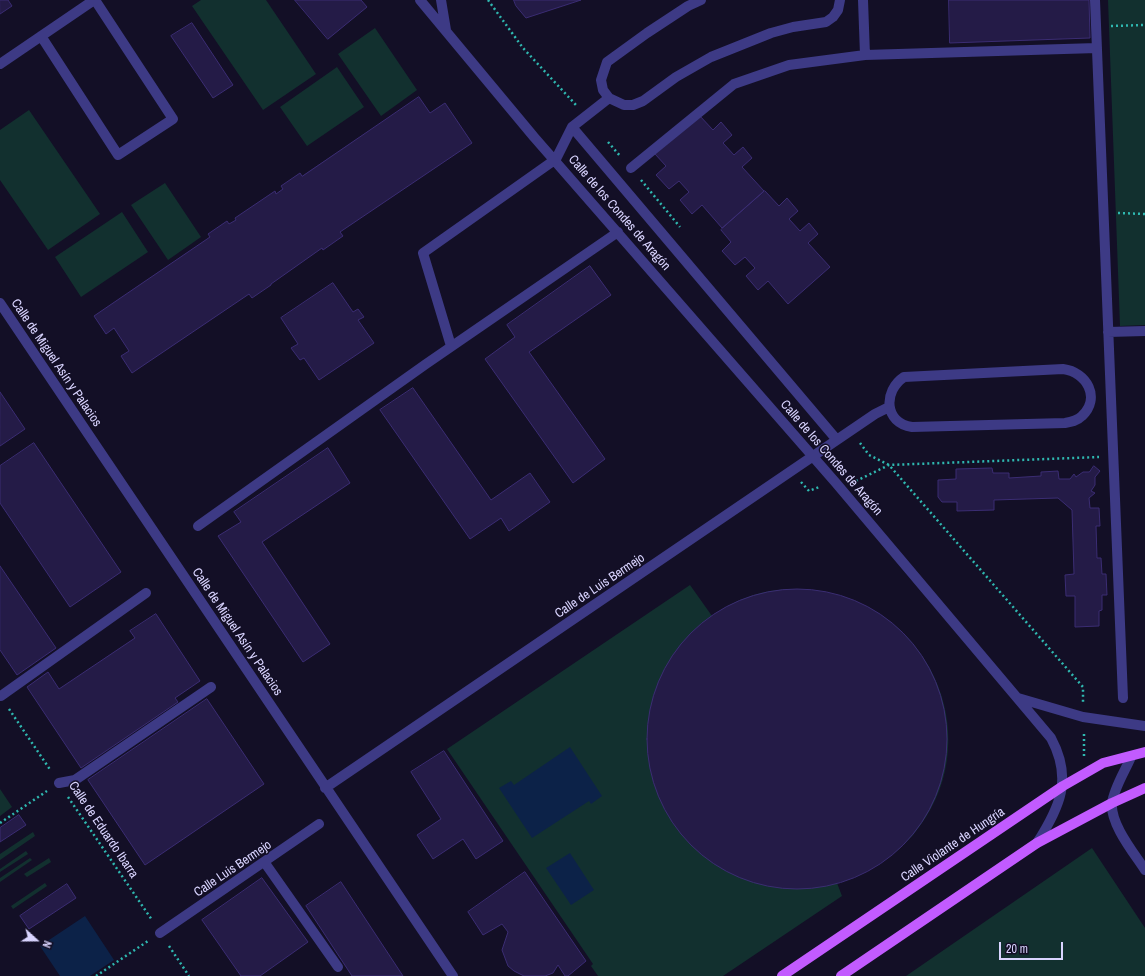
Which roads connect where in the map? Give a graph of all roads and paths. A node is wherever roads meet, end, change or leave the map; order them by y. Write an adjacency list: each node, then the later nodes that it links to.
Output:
1 (94, 0): 11 (street); 11 (street)
2 (420, 0): 10 (street, Calle de los Condes de Aragón)
3 (440, 0): 10 (street)
4 (701, 0): 15 (street)
5 (840, 0): 15 (street)
6 (863, 0): 13 (street)
7 (1095, 0): 9 (street)
8 (1145, 25): 9 (path)
9 (1096, 27): 12 (street)
10 (446, 30): 17 (street, Calle de los Condes de Aragón)
11 (41, 36): 14 (street)
12 (1097, 48): 13 (street); 19 (street)
13 (865, 55): 18 (street)
14 (0, 64)
15 (609, 98): 16 (street, Calle de los Condes de Aragón)
16 (572, 127): 17 (street, Calle de los Condes de Aragón); 27 (street, Calle de los Condes de Aragón)
17 (556, 159): 21 (street, Calle de los Condes de Aragón); 25 (street)
18 (631, 168)
19 (1104, 212): 20 (path); 24 (street)
20 (1145, 214)
21 (618, 232): 25 (street); 29 (street, Calle de los Condes de Aragón)
22 (0, 302): 42 (street, Calle de Miguel Asín y Palacios)
23 (1145, 331): 24 (street)
24 (1108, 332): 28 (street)
25 (451, 346): 31 (street)
26 (889, 407): 26 (street); 27 (street, Calle de Luis Bermejo)
27 (837, 440): 29 (street, Calle de Luis Bermejo)
28 (1113, 456): 30 (path); 36 (street)
29 (812, 457): 35 (street, Calle de los Condes de Aragón); 42 (street, Calle de Luis Bermejo)
30 (889, 465)
31 (198, 526)
32 (146, 593): 34 (street)
33 (212, 686): 40 (street)
34 (1, 696): 40 (path, Calle de Eduardo Ibarra)
35 (1018, 698): 37 (street); 41 (street, Calle de los Condes de Aragón)
36 (1123, 698)
37 (1145, 726)
38 (1145, 752): 39 (main road, Calle Violante de Hungría)
39 (1131, 757): 41 (main road, Calle Violante de Hungría); 44 (street)
40 (59, 783): 45 (path); 50 (path, Calle de Eduardo Ibarra)
41 (1063, 786): 47 (street); 55 (main road, Calle Violante de Hungría)
42 (325, 788): 54 (street, Calle de Miguel Asín y Palacios)
43 (1145, 788): 44 (main road)
44 (1112, 803): 47 (main road); 49 (street)
45 (0, 823)
46 (319, 824): 48 (street, Calle Luis Bermejo)
47 (1037, 843): 56 (main road)
48 (265, 863): 50 (street, Calle Luis Bermejo); 51 (street)
49 (1145, 870)
50 (160, 933): 52 (path); 53 (path, Calle de Eduardo Ibarra)
51 (338, 967)
52 (96, 976)
53 (189, 976)
54 (453, 976)
55 (782, 976)
56 (841, 976)

